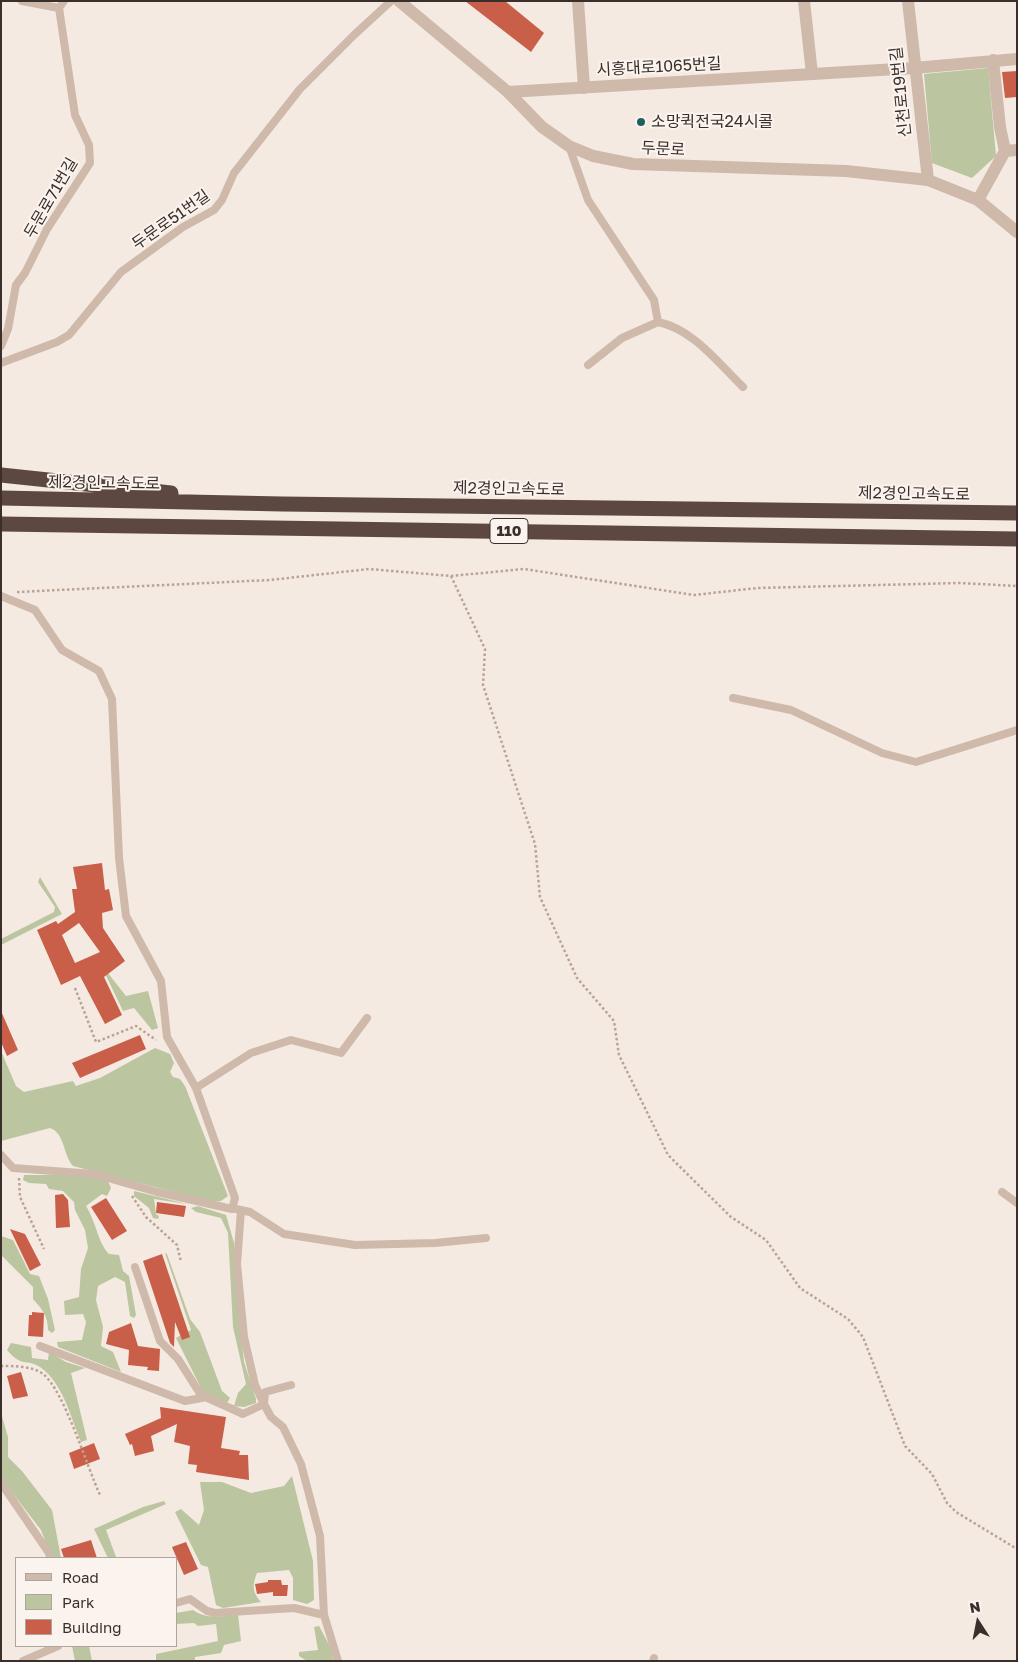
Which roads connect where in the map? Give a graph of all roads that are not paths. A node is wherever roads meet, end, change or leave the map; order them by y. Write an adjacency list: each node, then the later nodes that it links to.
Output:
1 (22, 1): 7 (lane)
2 (391, 1): 21 (lane, 두문로51번길)
3 (398, 1): 13 (street, 두문로)
4 (578, 1): 12 (street)
5 (804, 1): 11 (street)
6 (908, 1): 10 (street, 신천로19번길)
7 (61, 5): 20 (lane, 두문로71번길)
8 (1017, 58): 9 (street, 시흥대로1065번길)
9 (992, 60): 10 (street, 시흥대로1065번길); 15 (street)
10 (914, 68): 11 (street, 시흥대로1065번길); 16 (street, 신천로19번길)
11 (812, 74): 12 (street, 시흥대로1065번길)
12 (584, 88): 13 (street, 시흥대로1065번길)
13 (508, 92): 14 (street, 두문로)
14 (569, 146): 16 (street, 두문로); 19 (lane)
15 (1011, 151): 17 (street)
16 (928, 180): 17 (street, 두문로)
17 (978, 200): 18 (street, 두문로)
18 (1017, 232)
19 (658, 322): 22 (lane); 23 (lane)
20 (1, 346)
21 (1, 363)
22 (588, 365)
23 (743, 387)
24 (1, 475): 26 (highway)
25 (1, 498): 26 (highway, 제2경인고속도로 / 110)
26 (282, 504): 27 (highway, 제2경인고속도로 / 110)
27 (1017, 513)
28 (1, 524): 29 (highway, 110)
29 (1017, 539)
30 (1, 596): 34 (lane)
31 (733, 698): 32 (lane)
32 (1017, 730)
33 (367, 1018): 34 (lane)
34 (196, 1088): 38 (lane)
35 (1, 1155): 38 (lane)
36 (1002, 1192): 37 (lane)
37 (1017, 1203)
38 (232, 1209): 39 (lane)
39 (241, 1210): 40 (lane); 45 (lane)
40 (486, 1238)
41 (135, 1267): 44 (lane)
42 (40, 1346): 44 (lane)
43 (291, 1385): 45 (lane)
44 (207, 1398): 45 (lane)
45 (264, 1404): 49 (lane)
46 (1, 1482): 47 (lane)
47 (49, 1557)
48 (178, 1602): 49 (lane)
49 (324, 1615): 52 (lane)
50 (56, 1647): 51 (lane)
51 (23, 1661)
52 (338, 1661)

